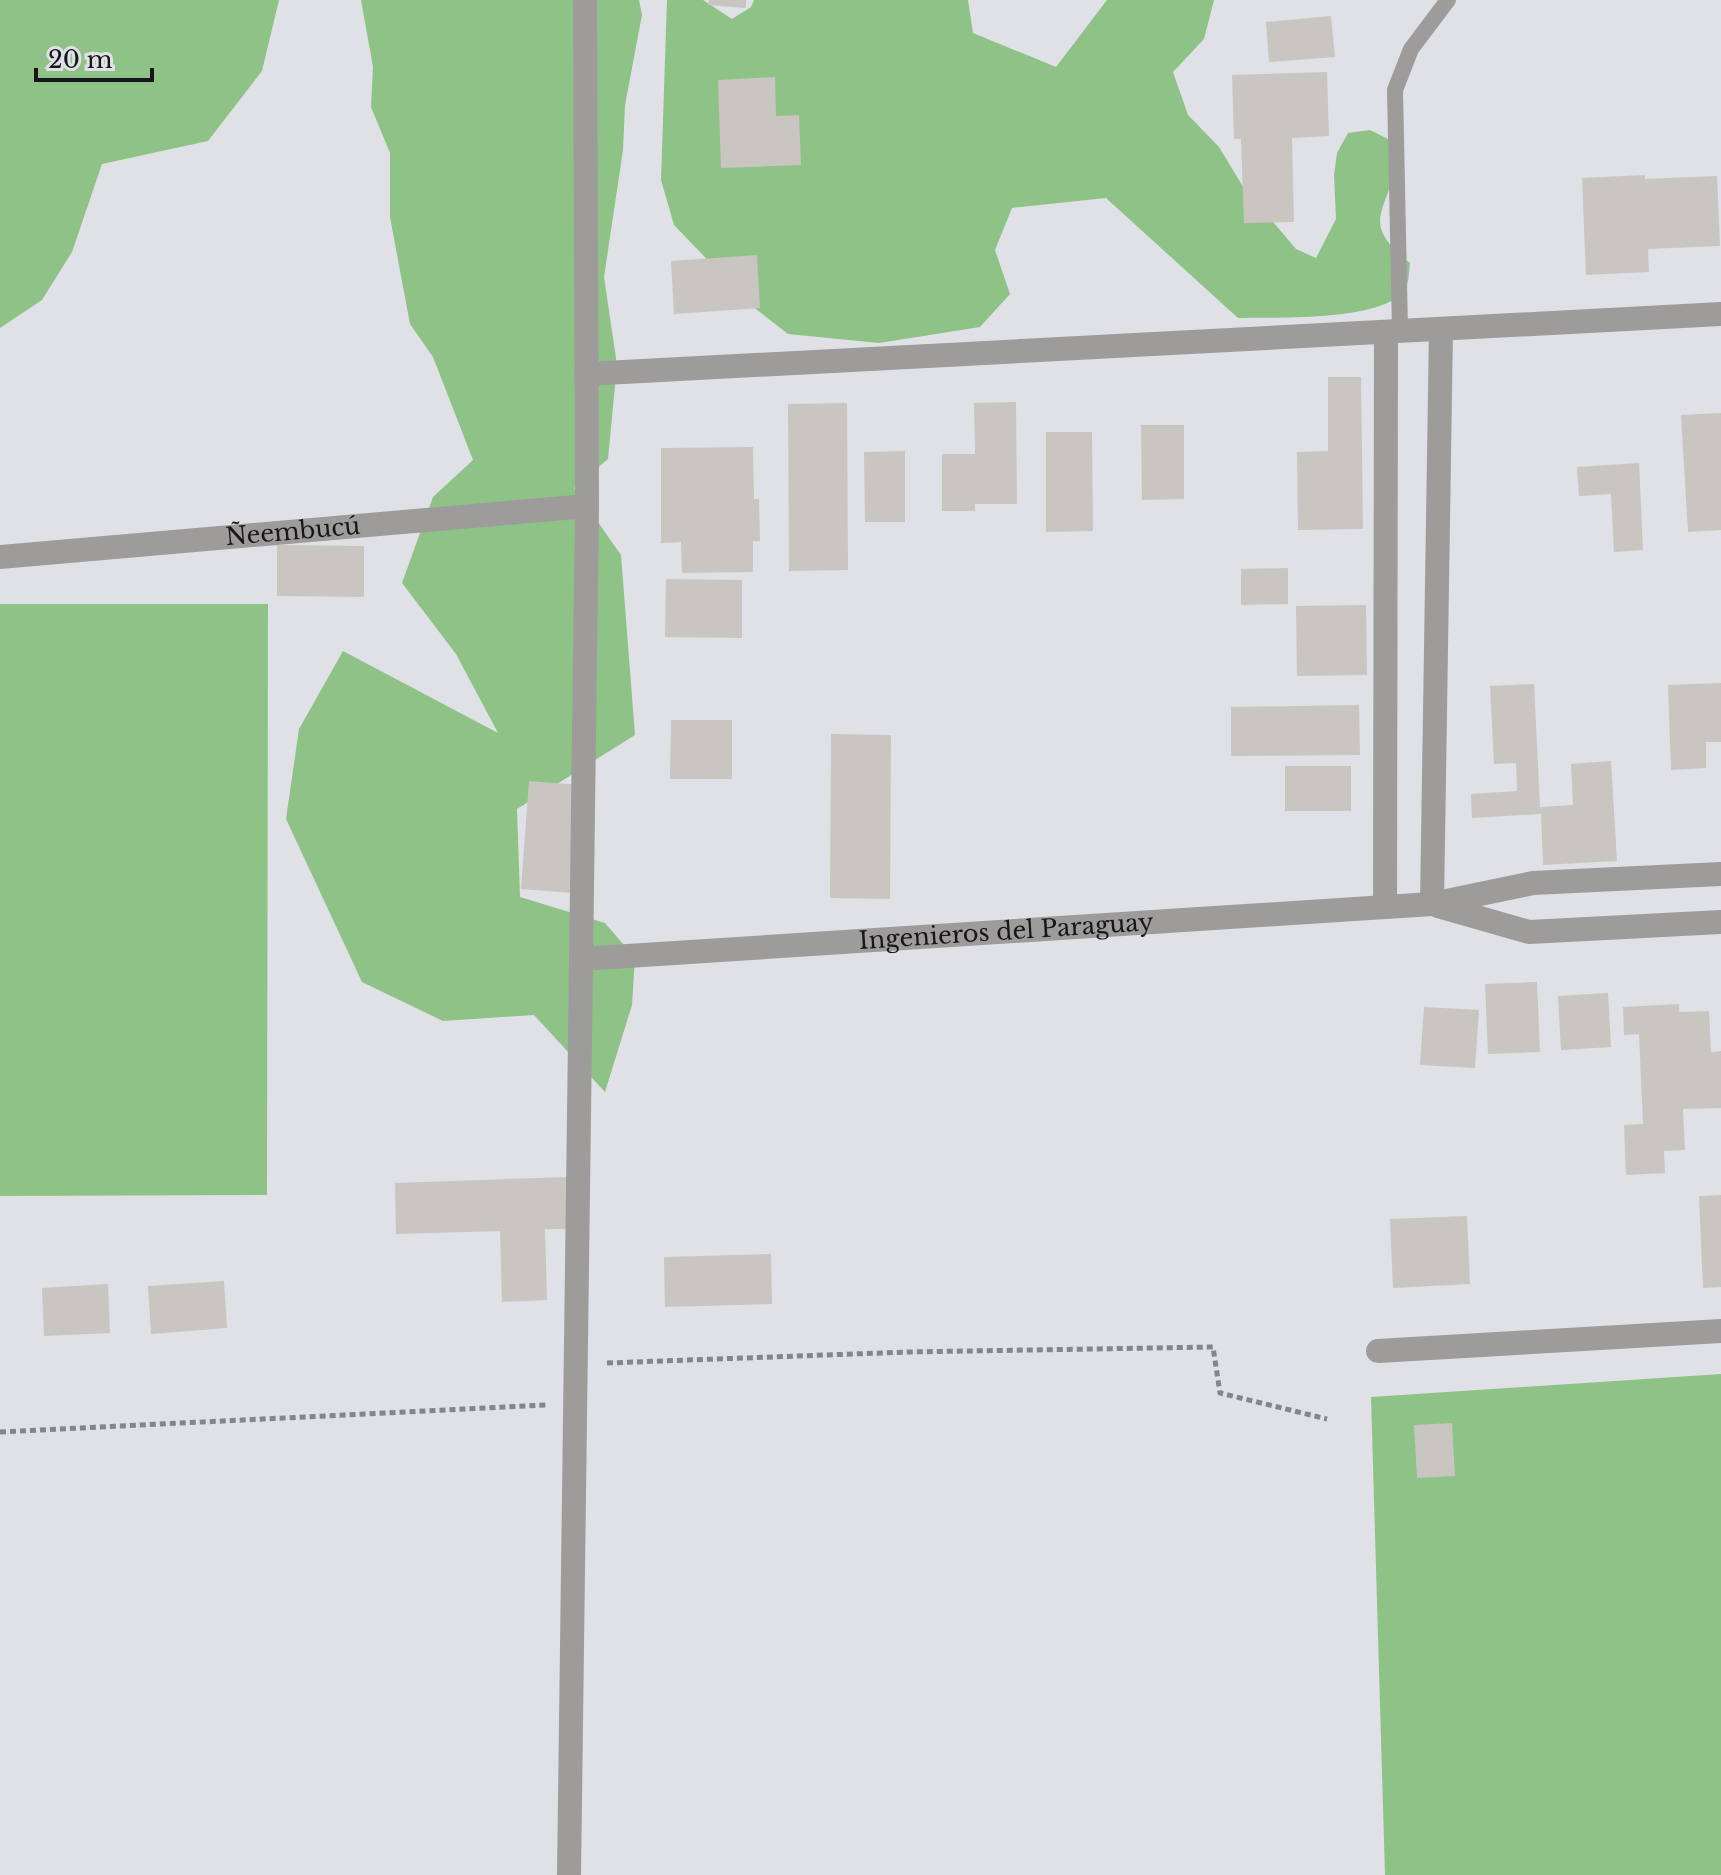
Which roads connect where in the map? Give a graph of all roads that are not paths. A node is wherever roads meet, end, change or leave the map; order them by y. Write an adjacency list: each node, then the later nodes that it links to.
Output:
1 (585, 0): 6 (street)
2 (1448, 0): 5 (lane)
3 (1721, 314): 4 (street)
4 (1441, 329): 5 (street); 10 (street)
5 (1393, 331): 6 (street); 11 (street)
6 (586, 374): 7 (street)
7 (587, 506): 8 (street, Ñeembucú); 13 (street)
8 (0, 557)
9 (1721, 874): 10 (street, Ingenieros del Paraguay)
10 (1432, 904): 11 (street, Ingenieros del Paraguay); 12 (street, Ingenieros del Paraguay)
11 (1385, 907): 13 (street, Ingenieros del Paraguay)
12 (1721, 922)
13 (581, 959): 16 (street)
14 (1721, 1331): 15 (street)
15 (1378, 1351)
16 (569, 1875)

